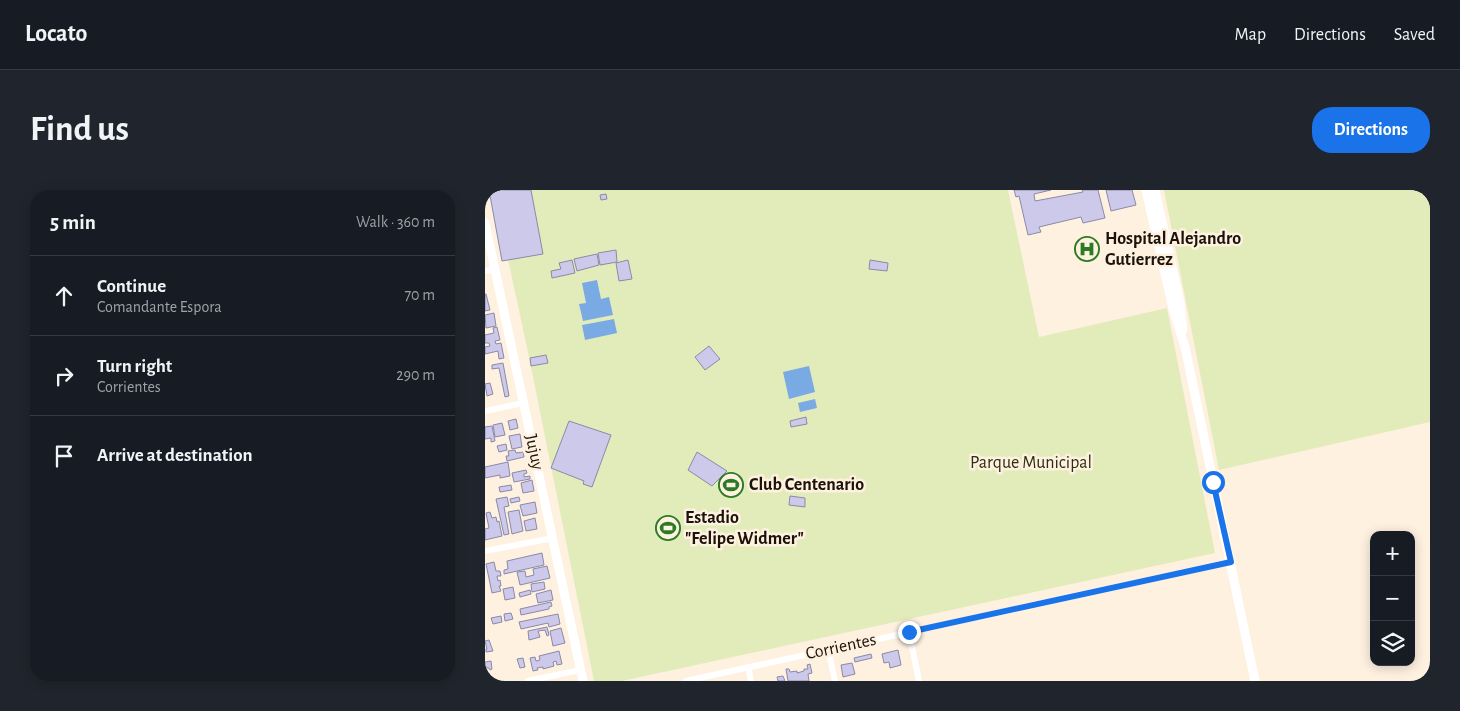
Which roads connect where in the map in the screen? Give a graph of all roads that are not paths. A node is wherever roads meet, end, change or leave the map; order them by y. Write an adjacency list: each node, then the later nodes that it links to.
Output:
1 (1146, 190): 6 (street)
2 (1155, 190): 6 (street)
3 (485, 223): 4 (street, Jujuy)
4 (495, 269): 5 (street); 7 (street, Jujuy)
5 (485, 271)
6 (1185, 348): 11 (street)
7 (523, 403): 8 (street); 9 (street, Jujuy)
8 (485, 411)
9 (553, 538): 10 (street); 15 (street, Jujuy)
10 (485, 551)
11 (1231, 562): 12 (street, Corrientes); 22 (street)
12 (909, 632): 13 (street, Corrientes); 21 (street)
13 (828, 649): 14 (street, Corrientes); 20 (street)
14 (748, 667): 18 (street, Corrientes); 19 (street)
15 (580, 670): 16 (street); 17 (street, Jujuy)
16 (528, 681)
17 (583, 681)
18 (686, 681)
19 (751, 681)
20 (835, 681)
21 (919, 681)
22 (1255, 681)

